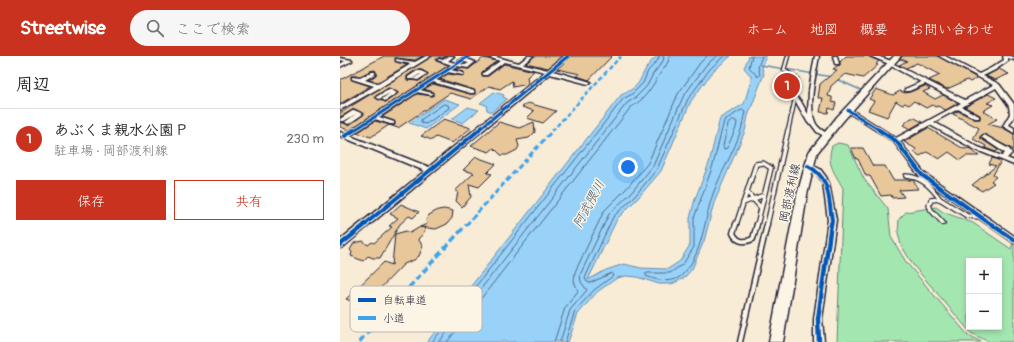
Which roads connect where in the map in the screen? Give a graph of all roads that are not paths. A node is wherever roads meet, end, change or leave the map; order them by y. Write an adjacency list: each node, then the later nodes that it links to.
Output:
1 (429, 56): 21 (street)
2 (451, 56): 15 (street)
3 (469, 56): 18 (street)
4 (487, 56): 14 (street)
5 (531, 56): 23 (street)
6 (568, 56): 26 (street)
7 (788, 56): 44 (lane)
8 (817, 56): 57 (street)
9 (834, 56): 20 (street)
10 (872, 56): 19 (street)
11 (941, 56): 30 (street)
12 (1006, 56): 16 (street); 30 (street)
13 (340, 58): 24 (street)
14 (502, 58): 23 (street); 29 (street)
15 (445, 59): 22 (street)
16 (1014, 59)
17 (398, 60): 21 (street)
18 (463, 60): 22 (street); 22 (street)
19 (894, 61): 36 (street); 50 (main road, 岡部渡利線)
20 (837, 63)
21 (415, 64): 38 (street)
22 (456, 64): 25 (street)
23 (520, 64): 26 (street)
24 (340, 66)
25 (447, 70): 28 (street); 34 (street)
26 (548, 72): 35 (street); 66 (street)
27 (373, 73): 33 (street)
28 (461, 74)
29 (485, 74)
30 (980, 75): 37 (street)
31 (354, 78): 33 (street)
32 (416, 79): 34 (street)
33 (360, 80): 38 (street)
34 (430, 81): 39 (street); 41 (street)
35 (588, 82)
36 (925, 82): 40 (street); 46 (street)
37 (997, 85): 46 (street); 48 (street)
38 (379, 86): 49 (street)
39 (416, 90): 42 (street); 45 (street)
40 (907, 90)
41 (472, 92)
42 (430, 94)
43 (385, 99): 45 (street)
44 (795, 99): 57 (street); 78 (lane)
45 (396, 103): 51 (street)
46 (966, 103): 47 (street)
47 (959, 107): 52 (street); 55 (street)
48 (1013, 107): 58 (street)
49 (340, 108)
50 (848, 110): 60 (main road, 岡部渡利線); 62 (street)
51 (374, 117): 54 (street); 56 (street)
52 (977, 117)
53 (348, 122): 56 (street)
54 (392, 123)
55 (931, 123): 62 (street); 63 (street)
56 (360, 126): 59 (street)
57 (818, 130): 60 (street)
58 (1014, 132)
59 (342, 135): 66 (street)
60 (827, 136): 65 (main road, 岡部渡利線)
61 (984, 136): 63 (street)
62 (896, 141): 74 (street)
63 (1003, 158): 64 (street)
64 (1014, 163)
65 (808, 166): 79 (main road, 岡部渡利線); 80 (street)
66 (430, 170): 77 (street)
67 (906, 176): 71 (lane)
68 (747, 192): 69 (lane); 70 (lane); 72 (lane)
69 (764, 195): 70 (lane); 73 (lane)
70 (753, 199): 72 (lane); 73 (lane)
71 (940, 199): 74 (lane); 75 (lane)
72 (743, 203): 73 (lane)
73 (761, 208)
74 (983, 218): 76 (street)
75 (943, 223)
76 (1014, 240)
77 (340, 245)
78 (740, 342)
79 (776, 342)
80 (819, 342)

